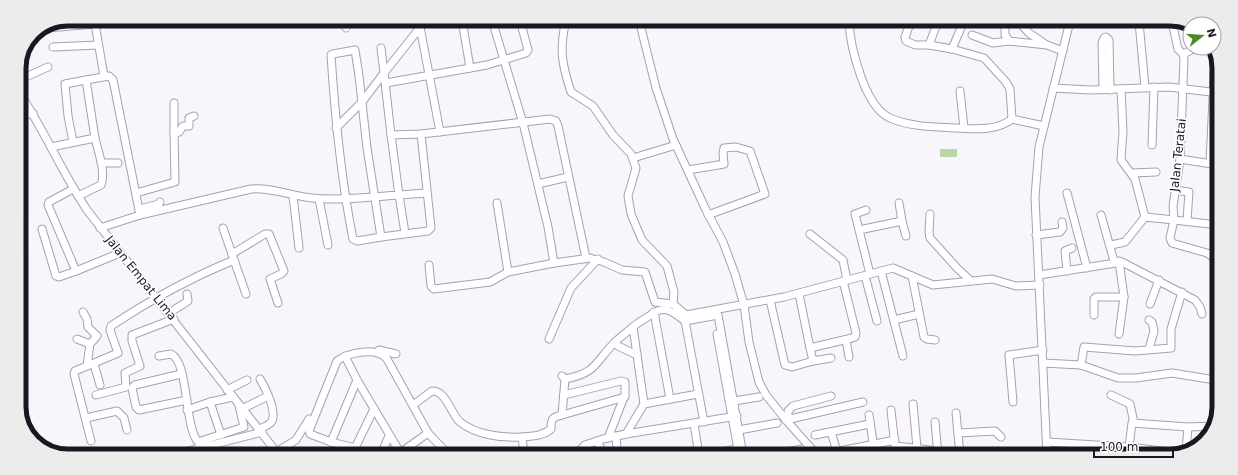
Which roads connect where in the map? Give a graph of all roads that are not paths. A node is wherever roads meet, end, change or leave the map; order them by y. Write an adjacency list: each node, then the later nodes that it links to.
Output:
1 (96, 26): 19 (street)
2 (463, 26): 30 (street)
3 (494, 26): 28 (street)
4 (521, 26): 28 (street)
5 (565, 26): 67 (street)
6 (641, 26): 64 (street)
7 (850, 26): 56 (street)
8 (909, 26): 20 (street)
9 (936, 26): 20 (street)
10 (962, 26): 24 (street)
11 (1005, 26): 18 (street)
12 (1023, 26): 21 (street)
13 (1069, 26): 25 (street)
14 (1139, 26): 38 (street)
15 (1173, 26): 26 (street)
16 (420, 27): 31 (street); 32 (street)
17 (972, 35): 18 (street)
18 (1009, 41): 21 (street)
19 (98, 45): 22 (street); 33 (street)
20 (929, 45): 24 (street)
21 (1047, 45): 25 (street)
22 (53, 47)
23 (381, 48): 31 (street)
24 (952, 49): 52 (street)
25 (1063, 51): 40 (street)
26 (1182, 53)
27 (1183, 56): 41 (street, Jalan Teratai)
28 (504, 60): 30 (street); 53 (street)
29 (48, 66): 34 (street)
30 (470, 68): 32 (street)
31 (384, 73): 37 (street); 47 (street)
32 (430, 75): 37 (street); 57 (street)
33 (104, 76): 35 (street); 79 (street)
34 (26, 77)
35 (86, 80): 61 (street); 63 (street)
36 (1107, 80): 42 (street)
37 (386, 83): 60 (street)
38 (1145, 87): 39 (street); 43 (street)
39 (1154, 87): 41 (street); 65 (street)
40 (1053, 88): 42 (street); 54 (street)
41 (1184, 89): 45 (street); 68 (street, Jalan Teratai)
42 (1106, 90): 43 (street)
43 (1121, 90): 74 (street)
44 (960, 91): 56 (street)
45 (1212, 92)
46 (26, 102): 49 (street, Jalan Empat Lima)
47 (362, 102): 55 (street); 55 (street); 85 (street)
48 (174, 104): 58 (street)
49 (33, 113): 50 (street); 66 (street, Jalan Empat Lima)
50 (26, 115)
51 (194, 116): 58 (street)
52 (1012, 119): 54 (street); 56 (street)
53 (523, 123): 57 (street); 75 (street); 76 (street)
54 (1044, 126): 108 (street)
55 (336, 128): 87 (street)
56 (964, 128)
57 (440, 132): 59 (street)
58 (174, 133): 79 (street)
59 (421, 134): 60 (street); 80 (street)
60 (391, 135): 82 (street)
61 (95, 138): 63 (street); 69 (street)
62 (1212, 140): 71 (street)
63 (73, 142): 66 (street)
64 (676, 145): 67 (street); 72 (street)
65 (1152, 145)
66 (51, 146): 77 (street, Jalan Empat Lima)
67 (633, 158): 143 (street)
68 (1180, 159): 71 (street); 78 (street, Jalan Teratai)
69 (101, 163): 70 (street); 83 (street)
70 (118, 163)
71 (1210, 163)
72 (688, 170): 94 (street); 94 (street)
73 (1156, 172): 74 (street)
74 (1132, 173): 96 (street)
75 (568, 177): 76 (street); 118 (street)
76 (538, 184): 121 (street)
77 (73, 189): 83 (street, Jalan Empat Lima); 124 (street)
78 (1175, 190): 97 (street, Jalan Teratai); 98 (street)
79 (136, 193): 92 (street)
80 (427, 193): 82 (street); 106 (street)
81 (1067, 193): 123 (street)
82 (398, 195): 85 (street); 106 (street)
83 (78, 196): 102 (street, Jalan Empat Lima)
84 (293, 196): 86 (street); 92 (street); 113 (street)
85 (374, 197): 87 (street); 110 (street)
86 (319, 198): 87 (street); 111 (street)
87 (346, 198): 110 (street)
88 (160, 202): 92 (street)
89 (497, 203): 127 (street)
90 (899, 204): 99 (street)
91 (866, 210): 105 (street)
92 (140, 212): 102 (street)
93 (930, 214): 132 (street)
94 (708, 215): 145 (street)
95 (1101, 215): 112 (street)
96 (1145, 217): 97 (street); 112 (street)
97 (1174, 220): 98 (street); 116 (street, Jalan Teratai)
98 (1187, 220): 101 (street)
99 (902, 221): 105 (street); 109 (street)
100 (1062, 222): 108 (street)
101 (1212, 224)
102 (100, 228): 115 (street, Jalan Empat Lima)
103 (223, 228): 117 (street)
104 (42, 229): 124 (street)
105 (859, 230): 128 (street)
106 (405, 233): 110 (street)
107 (810, 234): 131 (street)
108 (1036, 235): 129 (street)
109 (906, 236)
110 (381, 237)
111 (328, 245)
112 (1111, 245): 120 (street)
113 (299, 248)
114 (1072, 248): 126 (street)
115 (120, 253): 124 (street); 140 (street, Jalan Empat Lima)
116 (1212, 256)
117 (233, 257): 137 (street); 140 (street); 142 (street)
118 (586, 258): 119 (street); 121 (street)
119 (598, 259): 143 (street); 160 (street)
120 (1117, 261): 123 (street); 133 (street); 139 (street)
121 (554, 263): 127 (street)
122 (430, 265): 127 (street)
123 (1087, 268): 126 (street)
124 (76, 271)
125 (881, 271): 128 (street); 130 (street); 153 (street)
126 (1067, 271): 129 (street)
127 (508, 272)
128 (868, 275): 131 (street); 156 (street)
129 (1039, 275): 134 (street)
130 (912, 276): 132 (street); 148 (street)
131 (845, 280): 138 (street); 161 (street)
132 (970, 280): 134 (street)
133 (1159, 280): 135 (street); 144 (street)
134 (1040, 285): 167 (street)
135 (1182, 292): 149 (street); 166 (street)
136 (187, 294): 151 (street)
137 (246, 294)
138 (799, 294): 141 (street); 165 (street)
139 (1124, 297): 150 (street); 158 (street)
140 (156, 298): 151 (street, Jalan Empat Lima); 177 (street)
141 (770, 300): 145 (street); 175 (street)
142 (278, 303)
143 (673, 304): 145 (street)
144 (1150, 304)
145 (744, 305): 213 (street)
146 (84, 312): 163 (street)
147 (654, 312): 155 (street); 157 (street); 195 (street)
148 (919, 314): 153 (street); 162 (street)
149 (1202, 314)
150 (1094, 315)
151 (171, 316): 185 (street, Jalan Empat Lima); 187 (street)
152 (716, 316): 155 (street); 197 (street); 211 (street)
153 (894, 320): 172 (street)
154 (1149, 320): 166 (street)
155 (685, 321): 186 (street)
156 (876, 321)
157 (633, 327): 169 (street); 188 (street)
158 (1120, 334)
159 (77, 339): 163 (street)
160 (549, 339)
161 (846, 340): 165 (street); 173 (street)
162 (935, 340)
163 (90, 344): 177 (street)
164 (618, 346): 169 (street)
165 (810, 348): 175 (street)
166 (1149, 349): 178 (street)
167 (1043, 350): 176 (street); 200 (street)
168 (396, 354): 247 (street)
169 (637, 355): 201 (street)
170 (160, 356): 179 (street)
171 (345, 356): 183 (street); 203 (street); 238 (street)
172 (903, 356)
173 (849, 357)
174 (831, 358): 175 (street)
175 (813, 361)
176 (1043, 363): 178 (street); 239 (street)
177 (90, 365): 184 (street); 212 (street)
178 (1081, 365): 181 (street)
179 (182, 374): 196 (street); 196 (street)
180 (260, 379): 190 (street)
181 (1209, 379)
182 (247, 380): 185 (street)
183 (357, 380): 205 (street); 238 (street)
184 (100, 385)
185 (227, 390): 192 (street, Jalan Empat Lima)
186 (698, 394): 195 (street); 214 (street)
187 (96, 395)
188 (564, 395): 193 (street); 209 (street)
189 (1111, 395): 217 (street)
190 (268, 396): 204 (street); 224 (street)
191 (831, 396): 213 (street)
192 (232, 397): 198 (street); 204 (street, Jalan Empat Lima)
193 (624, 397): 209 (street); 235 (street)
194 (759, 397): 197 (street)
195 (670, 399): 201 (street)
196 (187, 400): 206 (street)
197 (734, 401): 211 (street)
198 (210, 402): 206 (street); 228 (street)
199 (863, 402): 213 (street)
200 (1013, 402)
201 (644, 404): 229 (street)
202 (913, 404): 243 (street)
203 (413, 405): 226 (street); 233 (street)
204 (241, 407): 224 (street, Jalan Empat Lima); 228 (street)
205 (374, 409): 231 (street); 238 (street)
206 (187, 410): 228 (street)
207 (891, 410): 240 (street)
208 (956, 413): 227 (street)
209 (562, 415): 233 (street)
210 (869, 415): 219 (street)
211 (734, 416): 214 (street); 223 (street); 257 (street)
212 (86, 418): 222 (street); 236 (street)
213 (787, 419): 259 (street)
214 (704, 422): 218 (street)
215 (935, 422): 265 (street)
216 (777, 423): 223 (street)
217 (1134, 423): 221 (street); 244 (street)
218 (694, 424): 229 (street); 256 (street)
219 (870, 424): 225 (street); 241 (street)
220 (1207, 426): 221 (street)
221 (1188, 427): 242 (street)
222 (127, 430)
223 (739, 430): 258 (street)
224 (261, 431): 245 (street); 246 (street, Jalan Empat Lima)
225 (831, 432): 230 (street); 260 (street)
226 (428, 433): 250 (street); 251 (street)
227 (958, 433): 234 (street); 266 (street)
228 (221, 434)
229 (626, 434): 232 (street)
230 (815, 435)
231 (389, 436): 248 (street); 249 (street)
232 (616, 436): 235 (street); 255 (street)
233 (522, 437): 252 (street)
234 (1001, 437)
235 (608, 438): 237 (street)
236 (91, 441)
237 (597, 441): 253 (street); 254 (street)
238 (331, 442)
239 (1047, 442): 244 (street); 267 (street)
240 (895, 443): 241 (street); 243 (street); 263 (street)
241 (872, 444): 261 (street); 262 (street)
242 (1186, 446)
243 (917, 448): 264 (street)
244 (1129, 448): 268 (street)
245 (194, 449)
246 (274, 449)
247 (283, 449)
248 (383, 449)
249 (398, 449)
250 (406, 449)
251 (443, 449)
252 (523, 449)
253 (581, 449)
254 (601, 449)
255 (617, 449)
256 (698, 449)
257 (738, 449)
258 (742, 449)
259 (812, 449)
260 (837, 449)
261 (849, 449)
262 (873, 449)
263 (896, 449)
264 (921, 449)
265 (938, 449)
266 (959, 449)
267 (1047, 449)
268 (1136, 449)

